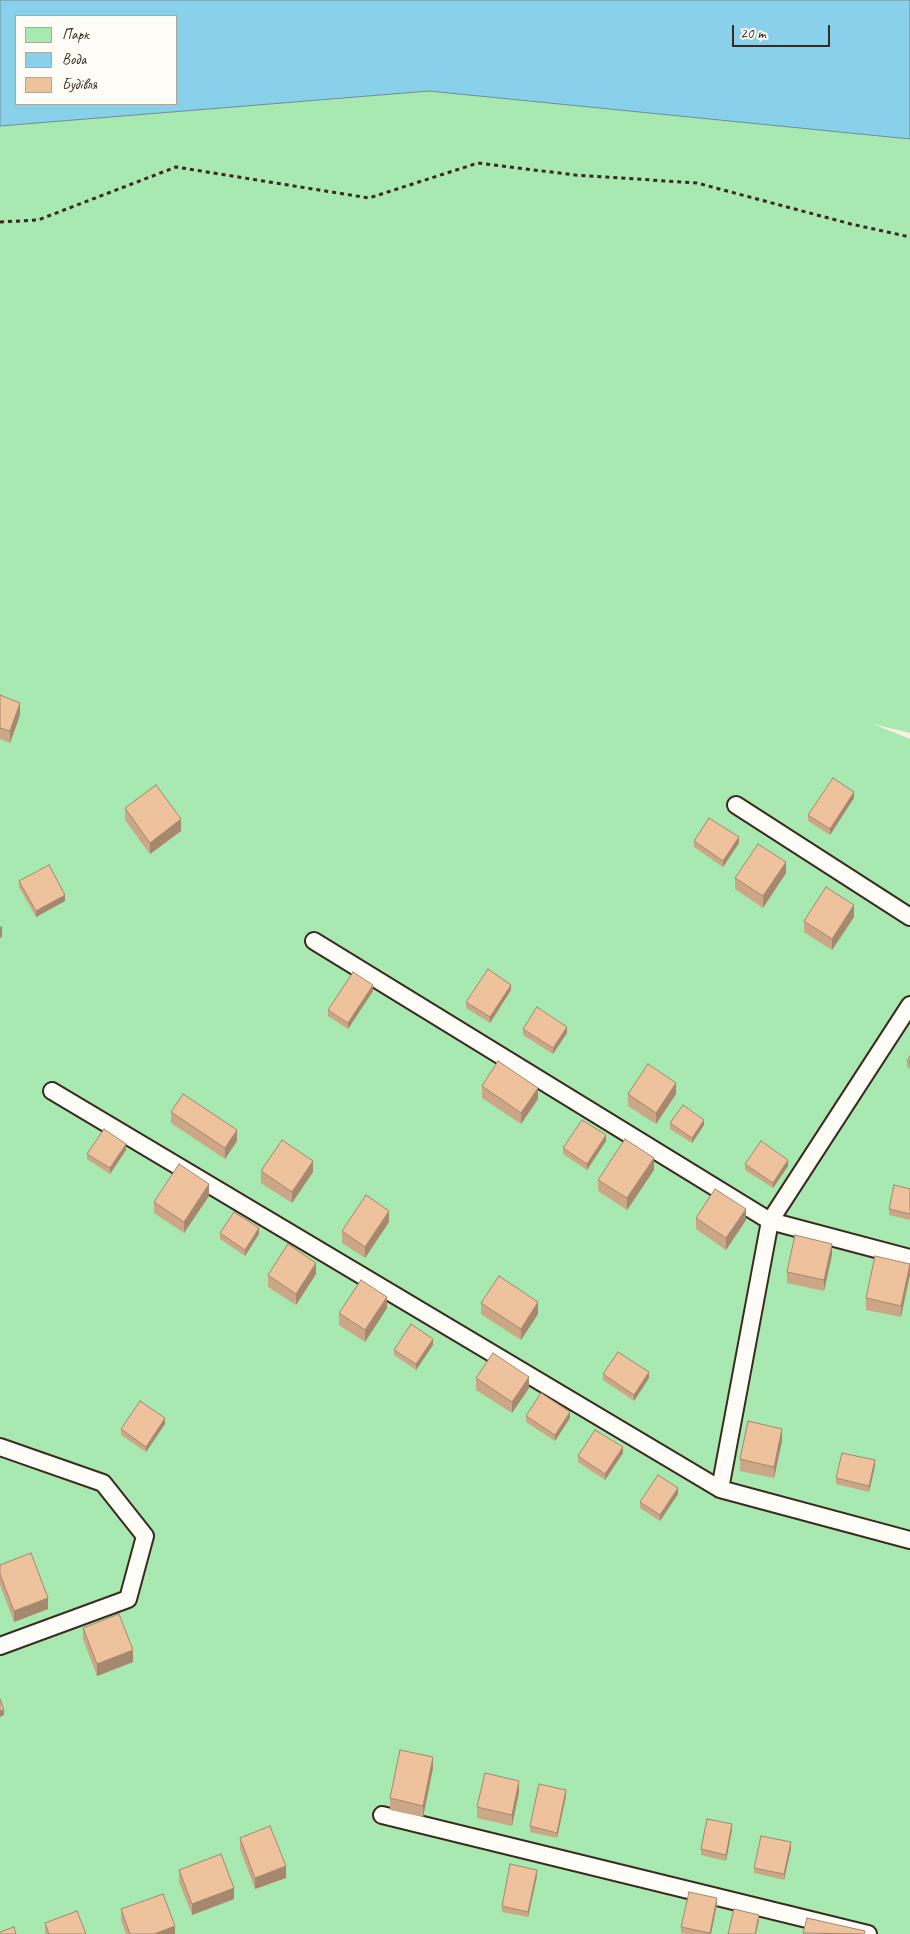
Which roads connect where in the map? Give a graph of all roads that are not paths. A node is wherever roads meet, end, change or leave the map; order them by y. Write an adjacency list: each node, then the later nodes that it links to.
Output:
1 (736, 805): 2 (lane)
2 (910, 916)
3 (314, 940): 6 (lane)
4 (910, 1005): 6 (lane)
5 (52, 1091): 9 (lane)
6 (770, 1221): 7 (lane); 9 (lane)
7 (910, 1258)
8 (0, 1447): 11 (lane)
9 (720, 1489): 10 (lane)
10 (910, 1540)
11 (0, 1646)
12 (382, 1815): 13 (lane)
13 (868, 1934)

